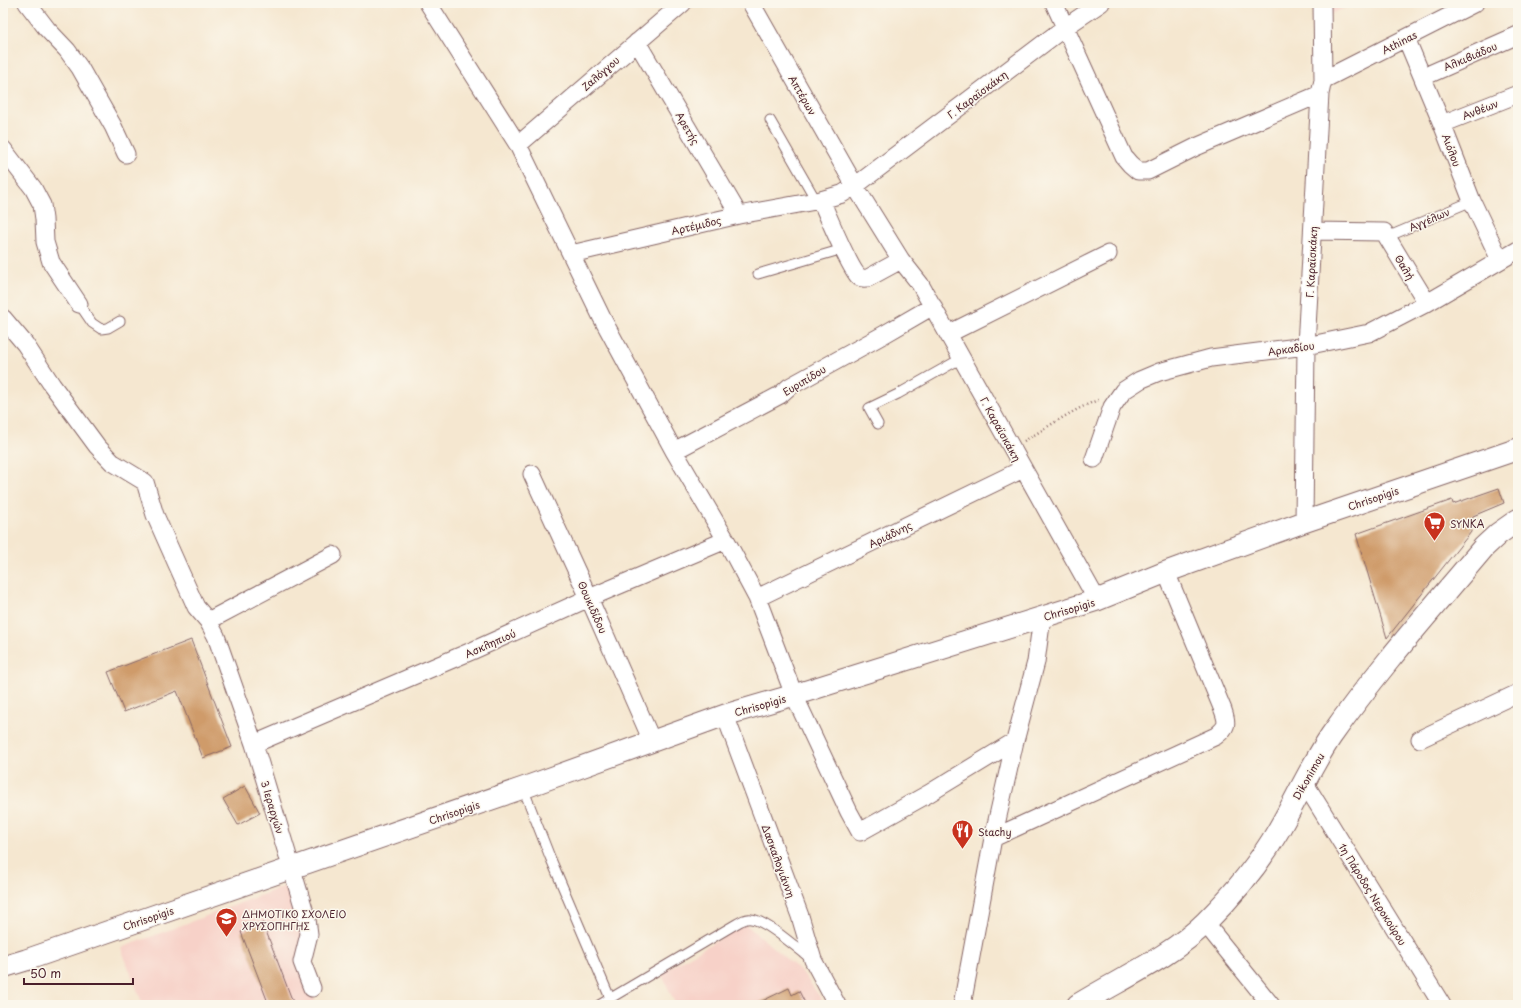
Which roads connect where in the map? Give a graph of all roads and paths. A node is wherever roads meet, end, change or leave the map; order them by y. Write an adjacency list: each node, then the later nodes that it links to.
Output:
1 (27, 3): 20 (street)
2 (428, 3): 18 (street)
3 (683, 3): 12 (street, Ζαλόγγου)
4 (751, 3): 21 (street, Απτέρων)
5 (1054, 3): 9 (street, Athinas)
6 (1101, 3): 9 (street, Γ. Καραϊσκάκη)
7 (1322, 3): 14 (street, Γ. Καραϊσκάκη)
8 (1475, 3): 11 (street, Athinas)
9 (1064, 28): 14 (street, Athinas); 21 (street, Γ. Καραϊσκάκη)
10 (1518, 35): 13 (street, Αλκιβιάδου)
11 (1406, 38): 13 (street, Αιόλου); 14 (street, Athinas)
12 (637, 42): 18 (street, Ζαλόγγου); 24 (street, Αρετής)
13 (1422, 77): 17 (street, Αιόλου)
14 (1321, 87): 25 (street, Γ. Καραϊσκάκη)
15 (1518, 94): 17 (street, Ανθέων)
16 (770, 120): 22 (lane)
17 (1442, 124): 23 (street, Αιόλου)
18 (518, 145): 29 (street)
19 (3, 149): 35 (street)
20 (126, 154)
21 (855, 186): 22 (street, Γ. Καραϊσκάκη); 31 (street, Γ. Καραϊσκάκη)
22 (819, 201): 24 (street, Αρτέμιδος); 27 (street)
23 (1472, 201): 26 (lane, Αγγέλων); 32 (street, Αιόλου)
24 (739, 215): 29 (street, Αρτέμιδος)
25 (1313, 231): 26 (street, Αγγέλων); 40 (street, Γ. Καραϊσκάκη)
26 (1385, 235): 34 (street, Θαλή)
27 (843, 249): 31 (street); 33 (lane)
28 (1518, 250): 32 (street, Αρκαδίου)
29 (571, 254): 46 (street)
30 (1108, 254): 39 (street)
31 (901, 260): 36 (street, Γ. Καραϊσκάκη)
32 (1500, 260): 34 (street, Αρκαδίου)
33 (758, 274)
34 (1427, 303): 40 (street, Αρκαδίου)
35 (79, 304): 38 (lane)
36 (933, 306): 39 (street, Γ. Καραϊσκάκη); 46 (street, Ευριπίδου)
37 (3, 318): 59 (street, 3 Ιεραρχών)
38 (120, 321)
39 (948, 334): 41 (street, Γ. Καραϊσκάκη)
40 (1306, 346): 42 (street, Αρκαδίου); 51 (street, Γ. Καραϊσκάκη)
41 (962, 358): 43 (lane); 44 (street, Γ. Καραϊσκάκη)
42 (1123, 391): 44 (path); 47 (street, Αρκαδίου)
43 (878, 424)
44 (1011, 448): 48 (street, Γ. Καραϊσκάκη)
45 (1518, 449): 51 (street, Chrisopigis)
46 (674, 451): 52 (street)
47 (1094, 459)
48 (1023, 469): 56 (street, Αριάδνης); 57 (street, Γ. Καραϊσκάκη)
49 (532, 474): 55 (street, Θουκιδίδου)
50 (1518, 520): 67 (main road, Dikonimou)
51 (1304, 522): 54 (street, Chrisopigis)
52 (726, 540): 55 (street, Ασκληπιού); 56 (street)
53 (333, 555): 59 (street)
54 (1166, 572): 57 (street, Chrisopigis); 69 (street)
55 (589, 598): 64 (street, Θουκιδίδου); 66 (street, Ασκληπιού)
56 (756, 598): 61 (street)
57 (1097, 600): 58 (street, Chrisopigis)
58 (1042, 616): 61 (street, Chrisopigis); 65 (street)
59 (210, 624): 66 (street, 3 Ιεραρχών)
60 (1518, 693): 63 (street)
61 (794, 695): 62 (street, Chrisopigis); 65 (street)
62 (726, 715): 64 (street, Chrisopigis); 72 (street, Δασκαλογιάννη)
63 (1420, 739)
64 (652, 741): 68 (street, Chrisopigis)
65 (1015, 741): 69 (street)
66 (254, 744): 70 (street, 3 Ιεραρχών)
67 (1304, 782): 71 (main road, Dikonimou); 81 (street, 1η Πάροδος Νεροκούρου)
68 (523, 788): 70 (street, Chrisopigis); 75 (lane)
69 (993, 838): 78 (street)
70 (291, 869): 73 (street, Chrisopigis); 74 (street, 3 Ιεραρχών)
71 (1205, 923): 79 (main road, Dikonimou); 80 (street)
72 (813, 960): 75 (lane); 77 (street, Δασκαλογιάννη)
73 (3, 967)
74 (312, 988)
75 (610, 998): 76 (lane)
76 (599, 1005)
77 (837, 1005)
78 (962, 1005)
79 (1078, 1005)
80 (1271, 1005)
81 (1442, 1005)

